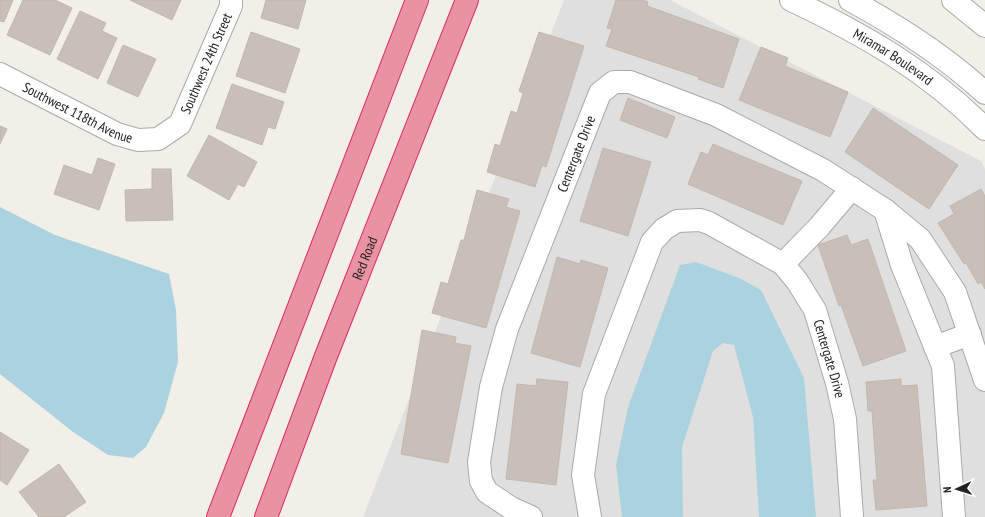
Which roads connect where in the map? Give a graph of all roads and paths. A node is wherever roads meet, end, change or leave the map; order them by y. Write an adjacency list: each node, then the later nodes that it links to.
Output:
1 (231, 0): 11 (street, Southwest 24th Street)
2 (417, 0): 19 (highway)
3 (467, 0): 20 (highway, Red Road)
4 (791, 0): 10 (street, Miramar Boulevard)
5 (850, 0): 9 (street, Miramar Boulevard)
6 (953, 0): 7 (street)
7 (985, 26)
8 (0, 74): 11 (street, Southwest 118th Avenue)
9 (985, 93)
10 (985, 129)
11 (158, 138)
12 (852, 188): 13 (street, Centergate Drive); 14 (street); 18 (street, Centergate Drive)
13 (885, 210): 15 (street, Centergate Drive); 16 (street)
14 (783, 264): 22 (street, Centergate Drive); 23 (street, Centergate Drive)
15 (970, 334): 16 (street); 17 (street, Centergate Drive)
16 (935, 347): 24 (street)
17 (985, 380)
18 (509, 513): 21 (street, Centergate Drive)
19 (218, 517)
20 (266, 517)
21 (531, 517)
22 (590, 517)
23 (852, 517)
24 (954, 517)

